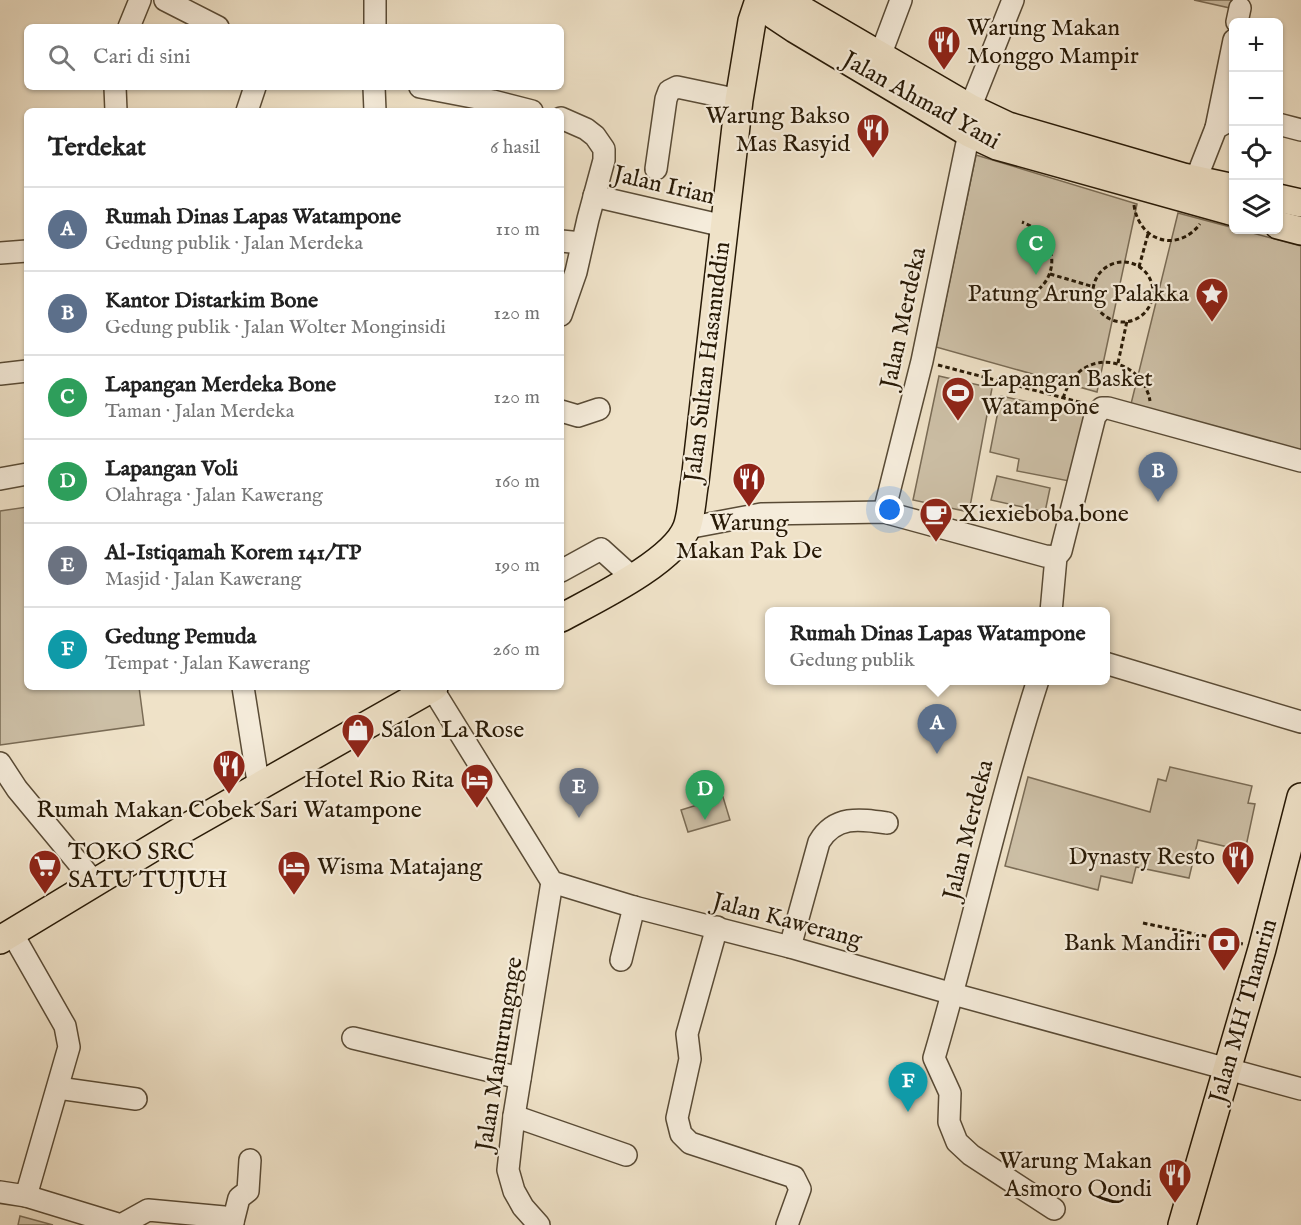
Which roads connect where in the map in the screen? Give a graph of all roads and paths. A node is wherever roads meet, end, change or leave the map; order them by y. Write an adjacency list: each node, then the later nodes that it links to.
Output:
1 (140, 0): 7 (street)
2 (165, 0): 8 (street)
3 (375, 0): 9 (street)
4 (901, 0): 10 (street)
5 (1013, 0): 22 (street, Jalan Merdeka)
6 (774, 3): 10 (main road, Jalan Ahmad Yani); 16 (main road, Jalan Sultan Hasanuddin); 22 (main road, Jalan Ahmad Yani)
7 (130, 24)
8 (212, 24)
9 (375, 24)
10 (880, 56): 22 (main road, Jalan Ahmad Yani)
11 (1230, 72): 23 (street)
12 (115, 90): 17 (street)
13 (254, 90): 18 (street)
14 (374, 90): 19 (street)
15 (436, 90): 20 (street)
16 (739, 100): 26 (street); 35 (main road, Jalan Sultan Hasanuddin)
17 (116, 108)
18 (248, 108)
19 (375, 108)
20 (520, 108)
21 (564, 119): 30 (street)
22 (970, 121): 27 (main road, Jalan Ahmad Yani); 49 (street, Jalan Merdeka)
23 (1225, 123): 29 (street)
24 (1283, 125): 25 (street)
25 (1301, 130)
26 (656, 169)
27 (1138, 178): 29 (main road, Jalan Ahmad Yani); 38 (path)
28 (1229, 189): 29 (main road, Jalan Ahmad Yani)
29 (1198, 195): 33 (main road, Jalan Ahmad Yani); 38 (path)
30 (594, 196): 35 (street, Jalan Irian); 40 (street)
31 (1283, 199): 32 (main road)
32 (1301, 203)
33 (1229, 210)
34 (1022, 222): 44 (path)
35 (724, 226): 62 (main road, Jalan Sultan Hasanuddin)
36 (1283, 226): 37 (main road)
37 (1301, 231)
38 (1148, 233): 43 (path)
39 (564, 241): 40 (street)
40 (582, 243): 47 (street)
41 (24, 251): 42 (street)
42 (0, 253)
43 (1139, 267): 45 (path); 48 (path)
44 (1050, 274): 45 (path); 46 (path)
45 (1094, 287): 48 (path)
46 (1003, 298)
47 (564, 306)
48 (1127, 321): 50 (path)
49 (921, 361): 53 (path); 61 (street, Jalan Merdeka)
50 (1118, 364): 53 (path); 57 (path)
51 (24, 371): 52 (street)
52 (0, 374)
53 (1063, 398): 54 (path)
54 (1102, 408): 57 (street); 63 (street)
55 (599, 409): 56 (street)
56 (564, 412)
57 (1149, 418): 58 (street)
58 (1301, 461)
59 (24, 475): 60 (street)
60 (0, 479)
61 (884, 512): 62 (street); 63 (street)
62 (687, 528): 65 (main road, Jalan Sultan Hasanuddin)
63 (1056, 558): 66 (street)
64 (564, 569): 65 (street)
65 (633, 578): 67 (main road, Jalan Sultan Hasanuddin)
66 (1051, 607)
67 (564, 616)
68 (1110, 665): 73 (street)
69 (1037, 685): 88 (street, Jalan Merdeka)
70 (243, 690): 75 (street)
71 (430, 690): 75 (main road)
72 (434, 690): 79 (street)
73 (1301, 722)
74 (0, 763): 80 (street)
75 (259, 788): 80 (main road)
76 (1301, 797): 78 (main road, Jalan MH Thamrin)
77 (886, 822): 85 (street)
78 (1296, 839): 86 (main road, Jalan MH Thamrin)
79 (552, 882): 81 (street, Jalan Kawerang); 91 (street, Jalan Manurungnge)
80 (95, 883): 84 (main road)
81 (634, 907): 83 (street, Jalan Kawerang); 87 (street)
82 (1143, 923): 86 (path)
83 (717, 927): 85 (street, Jalan Kawerang); 103 (street)
84 (6, 937): 92 (street)
85 (790, 947): 88 (street, Jalan Kawerang)
86 (1262, 949): 90 (main road, Jalan MH Thamrin)
87 (621, 960)
88 (953, 994): 90 (street, Jalan Kawerang); 100 (street, Jalan Merdeka)
89 (353, 1038): 91 (street)
90 (1228, 1069): 93 (street, Jalan Kawerang); 104 (main road, Jalan MH Thamrin)
91 (520, 1078): 95 (street, Jalan Manurungnge)
92 (58, 1088): 94 (street); 99 (street)
93 (1301, 1089)
94 (136, 1099)
95 (514, 1116): 96 (street); 101 (street, Jalan Manurungnge)
96 (626, 1155)
97 (250, 1160): 102 (street)
98 (0, 1192): 99 (street)
99 (26, 1196): 102 (street)
100 (1053, 1209)
101 (528, 1222)
102 (232, 1224)
103 (787, 1225)
104 (1182, 1225)

